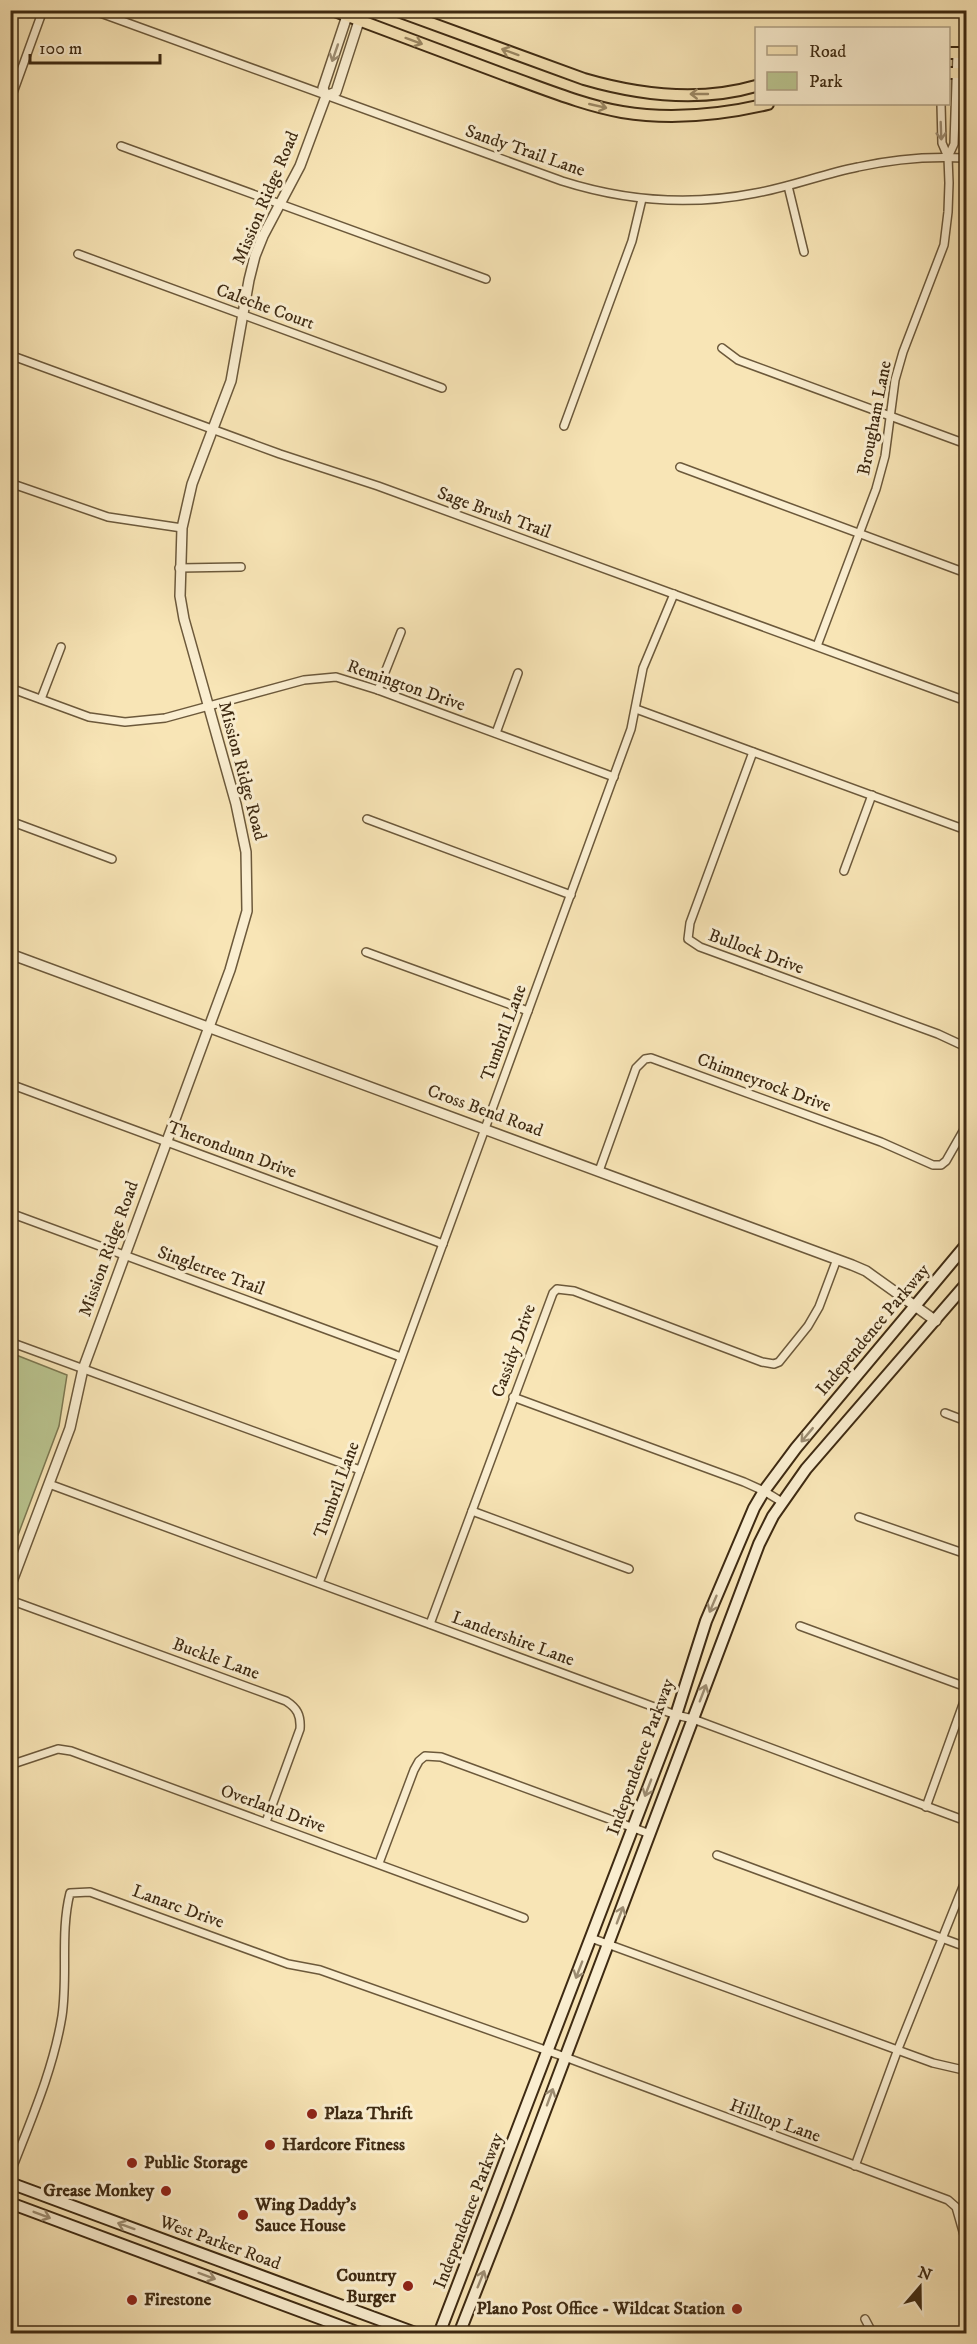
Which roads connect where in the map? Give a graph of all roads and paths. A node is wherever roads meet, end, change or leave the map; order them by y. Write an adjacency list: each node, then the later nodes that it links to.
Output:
1 (43, 10): 13 (street)
2 (92, 10): 12 (street, Sandy Trail Lane)
3 (332, 10): 7 (main road)
4 (395, 10): 11 (main road, one-way to 4)
5 (651, 10): 6 (street)
6 (698, 10)
7 (349, 13): 8 (main road); 12 (street, Mission Ridge Road, one-way to 12)
8 (360, 16): 12 (street, Mission Ridge Road); 14 (main road, one-way to 14)
9 (957, 53): 10 (street, Brougham Lane)
10 (957, 73): 17 (street, Brougham Lane)
11 (755, 86)
12 (326, 96): 20 (street, Sandy Trail Lane); 21 (street, Mission Ridge Road)
13 (10, 101)
14 (764, 105)
15 (940, 105): 17 (street, Brougham Lane, one-way to 17)
16 (122, 146): 21 (street)
17 (948, 157): 18 (street, Sandy Trail Lane); 19 (street, Sandy Trail Lane); 29 (street, Brougham Lane)
18 (966, 158)
19 (788, 186): 20 (street, Sandy Trail Lane); 22 (street)
20 (642, 199): 30 (street)
21 (280, 204): 24 (street); 25 (street, Mission Ridge Road)
22 (804, 252)
23 (78, 254): 25 (street, Caleche Court)
24 (486, 279)
25 (243, 314): 28 (street, Caleche Court); 31 (street, Mission Ridge Road)
26 (722, 348): 29 (street)
27 (10, 355): 31 (street, Sage Brush Trail)
28 (442, 388)
29 (889, 416): 32 (street); 36 (street, Brougham Lane)
30 (564, 426)
31 (213, 430): 35 (street, Mission Ridge Road); 40 (street, Sage Brush Trail)
32 (966, 444)
33 (680, 467): 36 (street)
34 (10, 483): 35 (street)
35 (182, 528): 38 (street, Mission Ridge Road)
36 (860, 534): 39 (street); 42 (street, Brougham Lane)
37 (241, 567): 38 (street)
38 (179, 568): 49 (street, Mission Ridge Road)
39 (966, 573)
40 (674, 594): 42 (street, Sage Brush Trail); 50 (street, Tumbril Lane)
41 (401, 632): 46 (street)
42 (818, 646): 48 (street, Sage Brush Trail)
43 (61, 647): 47 (street)
44 (518, 673): 51 (street)
45 (10, 688): 47 (street, Remington Drive)
46 (378, 690): 49 (street, Remington Drive); 51 (street, Remington Drive)
47 (41, 699): 49 (street, Remington Drive)
48 (966, 701)
49 (207, 705): 64 (street, Mission Ridge Road)
50 (636, 709): 52 (street); 53 (street, Tumbril Lane)
51 (496, 733): 53 (street, Remington Drive)
52 (753, 752): 54 (street); 65 (street, Bullock Drive)
53 (614, 777): 60 (street, Tumbril Lane)
54 (872, 795): 57 (street); 59 (street)
55 (367, 819): 60 (street)
56 (10, 822): 58 (street)
57 (966, 830)
58 (112, 859)
59 (844, 871)
60 (571, 894): 63 (street, Tumbril Lane)
61 (366, 952): 63 (street)
62 (10, 954): 64 (street, Cross Bend Road)
63 (528, 1011): 68 (street, Tumbril Lane)
64 (209, 1027): 68 (street, Cross Bend Road); 69 (street, Mission Ridge Road)
65 (966, 1047)
66 (10, 1084): 69 (street, Therondunn Drive)
67 (966, 1126): 70 (street, Chimneyrock Drive)
68 (486, 1129): 70 (street, Cross Bend Road); 72 (street, Tumbril Lane)
69 (166, 1142): 72 (street, Therondunn Drive); 74 (street, Mission Ridge Road)
70 (599, 1171): 75 (street, Cross Bend Road)
71 (10, 1213): 74 (street, Singletree Trail)
72 (443, 1244): 80 (street, Tumbril Lane)
73 (964, 1253): 77 (main road, Independence Parkway)
74 (125, 1255): 80 (street, Singletree Trail); 81 (street, Mission Ridge Road)
75 (837, 1259): 77 (street, Cross Bend Road); 82 (street, Cassidy Drive)
76 (966, 1284): 78 (main road, Independence Parkway)
77 (915, 1305): 78 (street, Cross Bend Road); 87 (main road, Independence Parkway, one-way to 87)
78 (936, 1321): 88 (main road, Independence Parkway)
79 (10, 1342): 81 (street)
80 (401, 1357): 85 (street, Tumbril Lane)
81 (83, 1369): 85 (street); 86 (street, Mission Ridge Road)
82 (513, 1397): 87 (street); 89 (street, Cassidy Drive)
83 (945, 1413): 84 (street)
84 (966, 1421)
85 (360, 1470): 93 (street, Tumbril Lane)
86 (50, 1484): 93 (street, Landershire Lane); 94 (street, Mission Ridge Road)
87 (764, 1491): 88 (street); 100 (main road, Independence Parkway, one-way to 100)
88 (782, 1502): 101 (main road, Independence Parkway, one-way to 88)
89 (471, 1511): 92 (street); 96 (street, Cassidy Drive)
90 (859, 1517): 91 (street)
91 (966, 1554)
92 (629, 1569)
93 (319, 1583): 96 (street, Landershire Lane)
94 (10, 1587)
95 (10, 1600): 105 (street, Buckle Lane)
96 (430, 1624): 100 (street, Landershire Lane)
97 (800, 1626): 98 (street)
98 (966, 1687)
99 (966, 1696): 103 (street)
100 (676, 1715): 101 (street, Landershire Lane); 106 (main road, Independence Parkway, one-way to 106)
101 (693, 1719): 103 (street, Landershire Lane); 107 (main road, Independence Parkway)
102 (10, 1765): 105 (street, Overland Drive)
103 (926, 1807): 104 (street, Landershire Lane)
104 (966, 1821)
105 (266, 1822): 109 (street, Overland Drive)
106 (633, 1828): 107 (street); 109 (street); 113 (main road, Independence Parkway)
107 (650, 1834): 114 (main road, Independence Parkway, one-way to 107)
108 (717, 1855): 112 (street)
109 (379, 1863): 111 (street, Overland Drive)
110 (966, 1879): 112 (street)
111 (524, 1918)
112 (942, 1937): 115 (street); 116 (street)
113 (591, 1938): 114 (street); 117 (main road, Independence Parkway, one-way to 117)
114 (608, 1945): 116 (street); 118 (main road, Independence Parkway)
115 (966, 1947)
116 (898, 2049): 119 (street); 120 (street)
117 (548, 2052): 118 (street, Hilltop Lane); 121 (street, Lanarc Drive); 124 (main road, Independence Parkway)
118 (565, 2057): 120 (street, Hilltop Lane); 125 (main road, Independence Parkway, one-way to 118)
119 (959, 2069)
120 (855, 2166): 126 (street, Hilltop Lane)
121 (10, 2174)
122 (10, 2183): 127 (main road, West Parker Road, one-way to 122)
123 (10, 2203): 128 (main road, West Parker Road, one-way to 128)
124 (490, 2203): 125 (main road); 134 (main road, Independence Parkway)
125 (508, 2209): 135 (main road, Independence Parkway, one-way to 125)
126 (966, 2242)
127 (186, 2248): 128 (main road); 129 (main road, West Parker Road)
128 (179, 2265): 130 (main road, West Parker Road, one-way to 130)
129 (301, 2291): 130 (main road); 133 (main road, West Parker Road)
130 (294, 2308): 132 (main road, West Parker Road)
131 (865, 2319): 136 (street)
132 (362, 2334)
133 (418, 2334)
134 (440, 2334)
135 (459, 2334)
136 (873, 2334)

